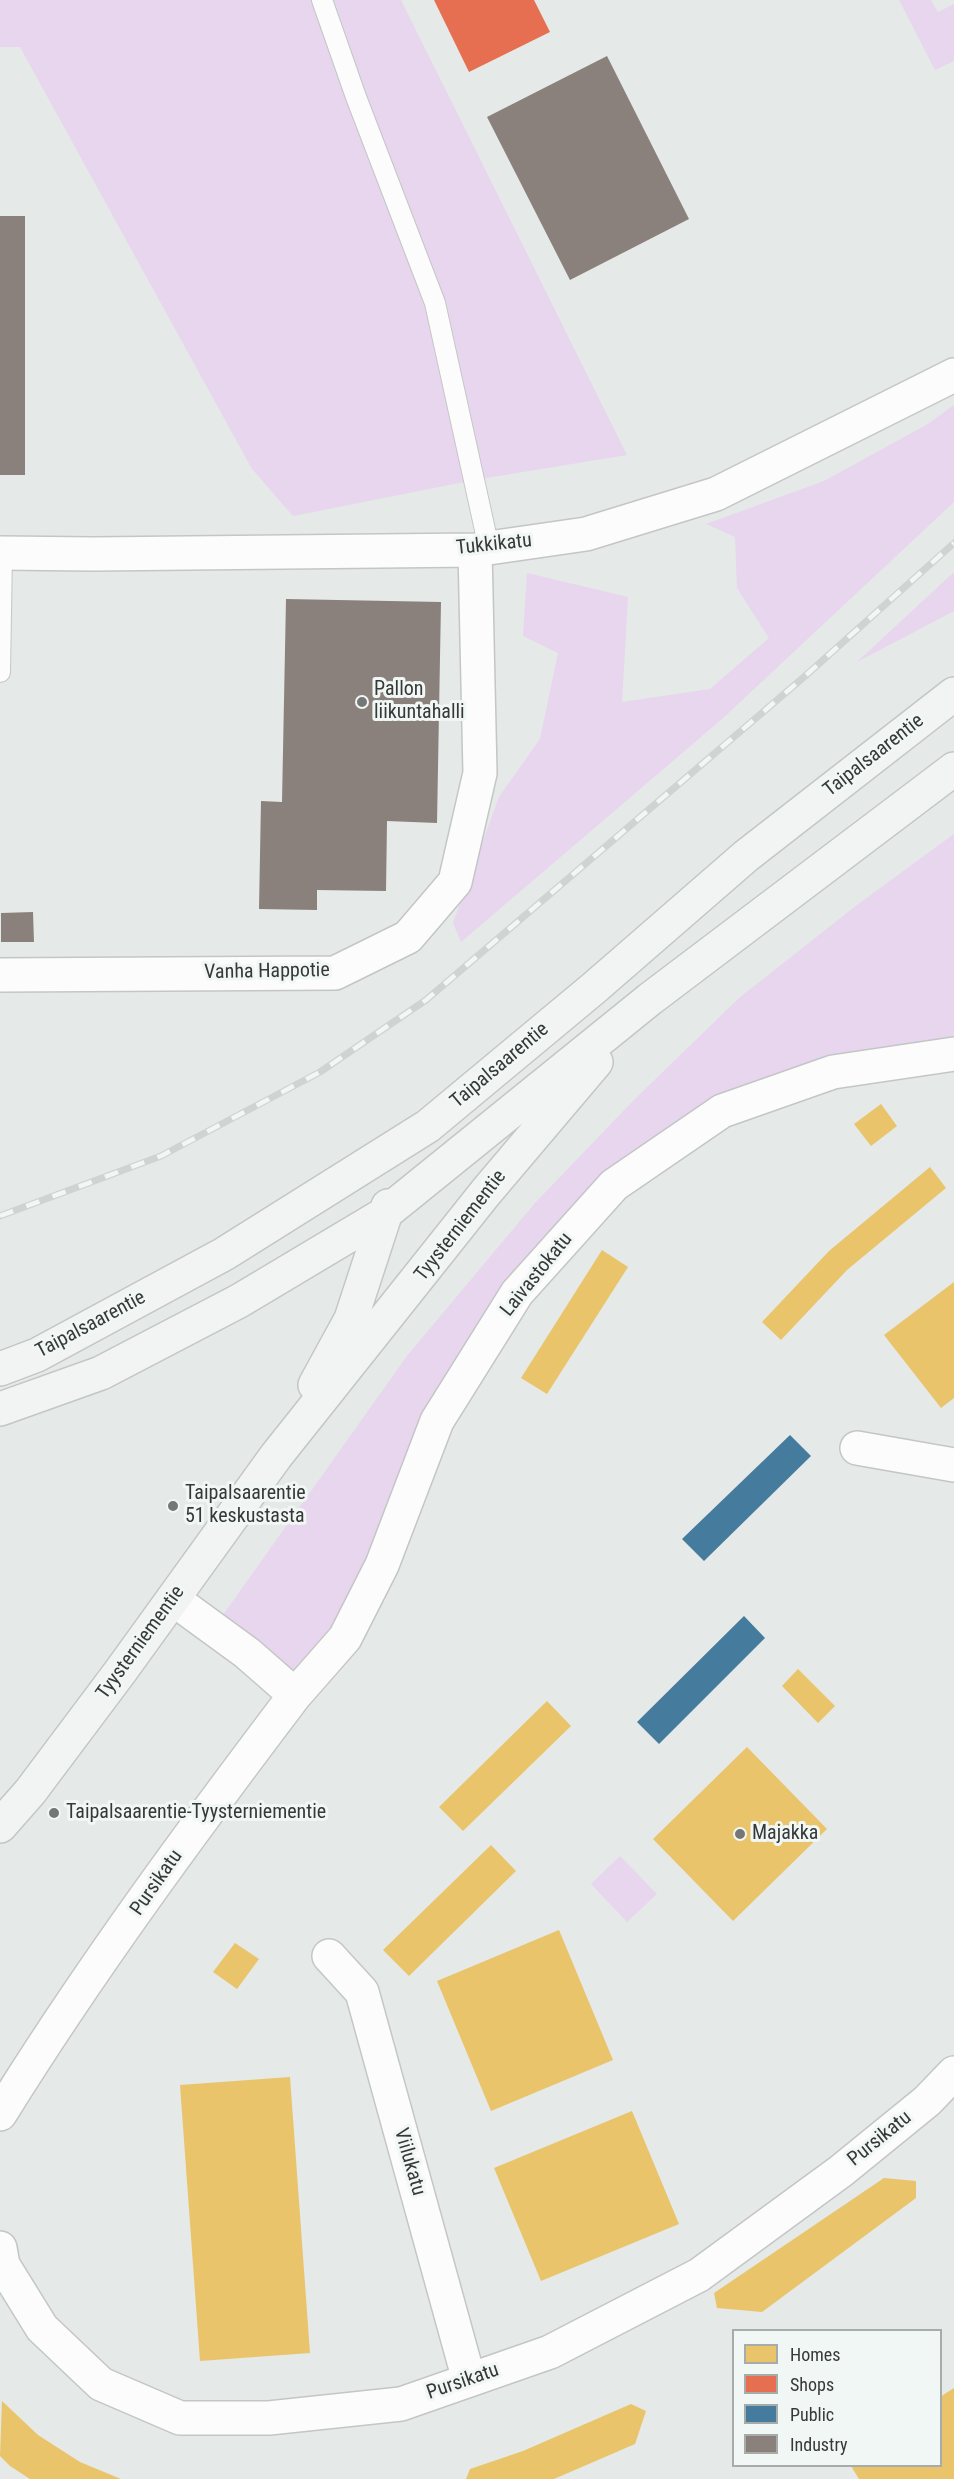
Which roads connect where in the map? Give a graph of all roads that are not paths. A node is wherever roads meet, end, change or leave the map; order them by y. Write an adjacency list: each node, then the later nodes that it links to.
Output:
1 (322, 0): 3 (lane)
2 (954, 375): 3 (street, Tukkikatu)
3 (482, 549): 4 (street, Tukkikatu); 8 (street, Vanha Happotie)
4 (1, 553): 5 (lane)
5 (0, 672)
6 (954, 694): 11 (main road, Taipalsaarentie)
7 (954, 769): 9 (main road, Taipalsaarentie)
8 (0, 975)
9 (650, 999): 12 (main road, Taipalsaarentie); 16 (main road, Tyysterniementie)
10 (954, 1054): 19 (street, Laivastokatu)
11 (428, 1126): 12 (main road, Tyysterniementie); 13 (main road, Taipalsaarentie)
12 (383, 1215): 14 (main road, Taipalsaarentie); 16 (main road, Tyysterniementie)
13 (0, 1370)
14 (0, 1409)
15 (856, 1448): 17 (street)
16 (276, 1456): 18 (main road, Tyysterniementie)
17 (954, 1465)
18 (173, 1599): 19 (street); 20 (main road, Tyysterniementie)
19 (295, 1695): 23 (street, Pursikatu)
20 (0, 1826)
21 (329, 1956): 25 (street, Viilukatu)
22 (954, 2073): 25 (street, Pursikatu)
23 (0, 2114)
24 (0, 2248): 25 (street, Pursikatu)
25 (469, 2380)

